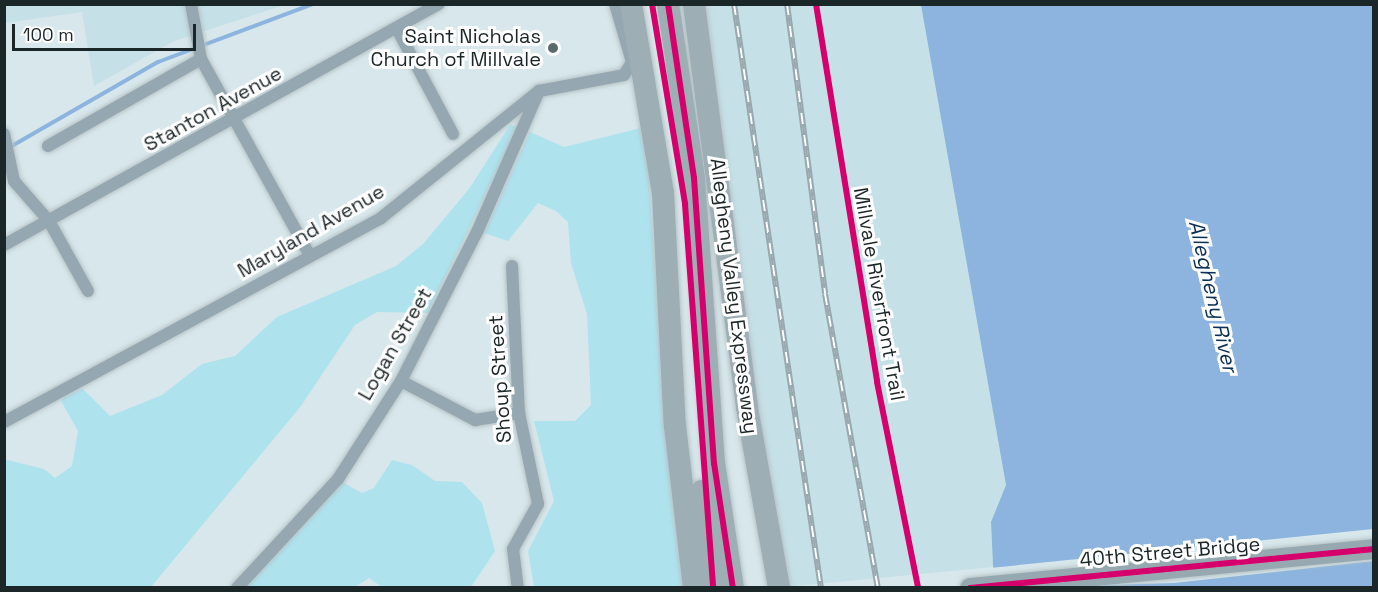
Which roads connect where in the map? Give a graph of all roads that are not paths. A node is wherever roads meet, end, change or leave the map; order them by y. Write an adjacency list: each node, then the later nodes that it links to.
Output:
1 (191, 4): 9 (street)
2 (439, 4): 8 (street, Stanton Avenue)
3 (615, 4): 10 (street, Maryland Avenue)
4 (631, 4): 20 (highway)
5 (652, 4): 24 (highway)
6 (668, 4): 30 (highway)
7 (697, 11): 31 (highway, Allegheny Valley Expressway)
8 (397, 29): 11 (street, Stanton Avenue); 12 (street)
9 (200, 56): 11 (street); 14 (street)
10 (539, 91): 17 (street, Maryland Avenue); 21 (street, Logan Street)
11 (236, 120): 15 (street, Stanton Avenue); 17 (street)
12 (453, 134)
13 (5, 136): 15 (street)
14 (48, 146)
15 (49, 221): 16 (street, Stanton Avenue); 19 (street)
16 (4, 245)
17 (310, 256): 23 (street, Maryland Avenue)
18 (512, 266): 22 (street, Shoup Street)
19 (88, 291)
20 (672, 318): 24 (highway); 28 (highway)
21 (401, 381): 22 (street); 26 (street, Logan Street)
22 (519, 413): 27 (street, Shoup Street)
23 (4, 422)
24 (705, 528): 29 (highway)
25 (1374, 549): 32 (main road, 40th Street Bridge)
26 (237, 588)
27 (518, 588)
28 (694, 588)
29 (713, 588)
30 (733, 588)
31 (778, 588)
32 (970, 588)

